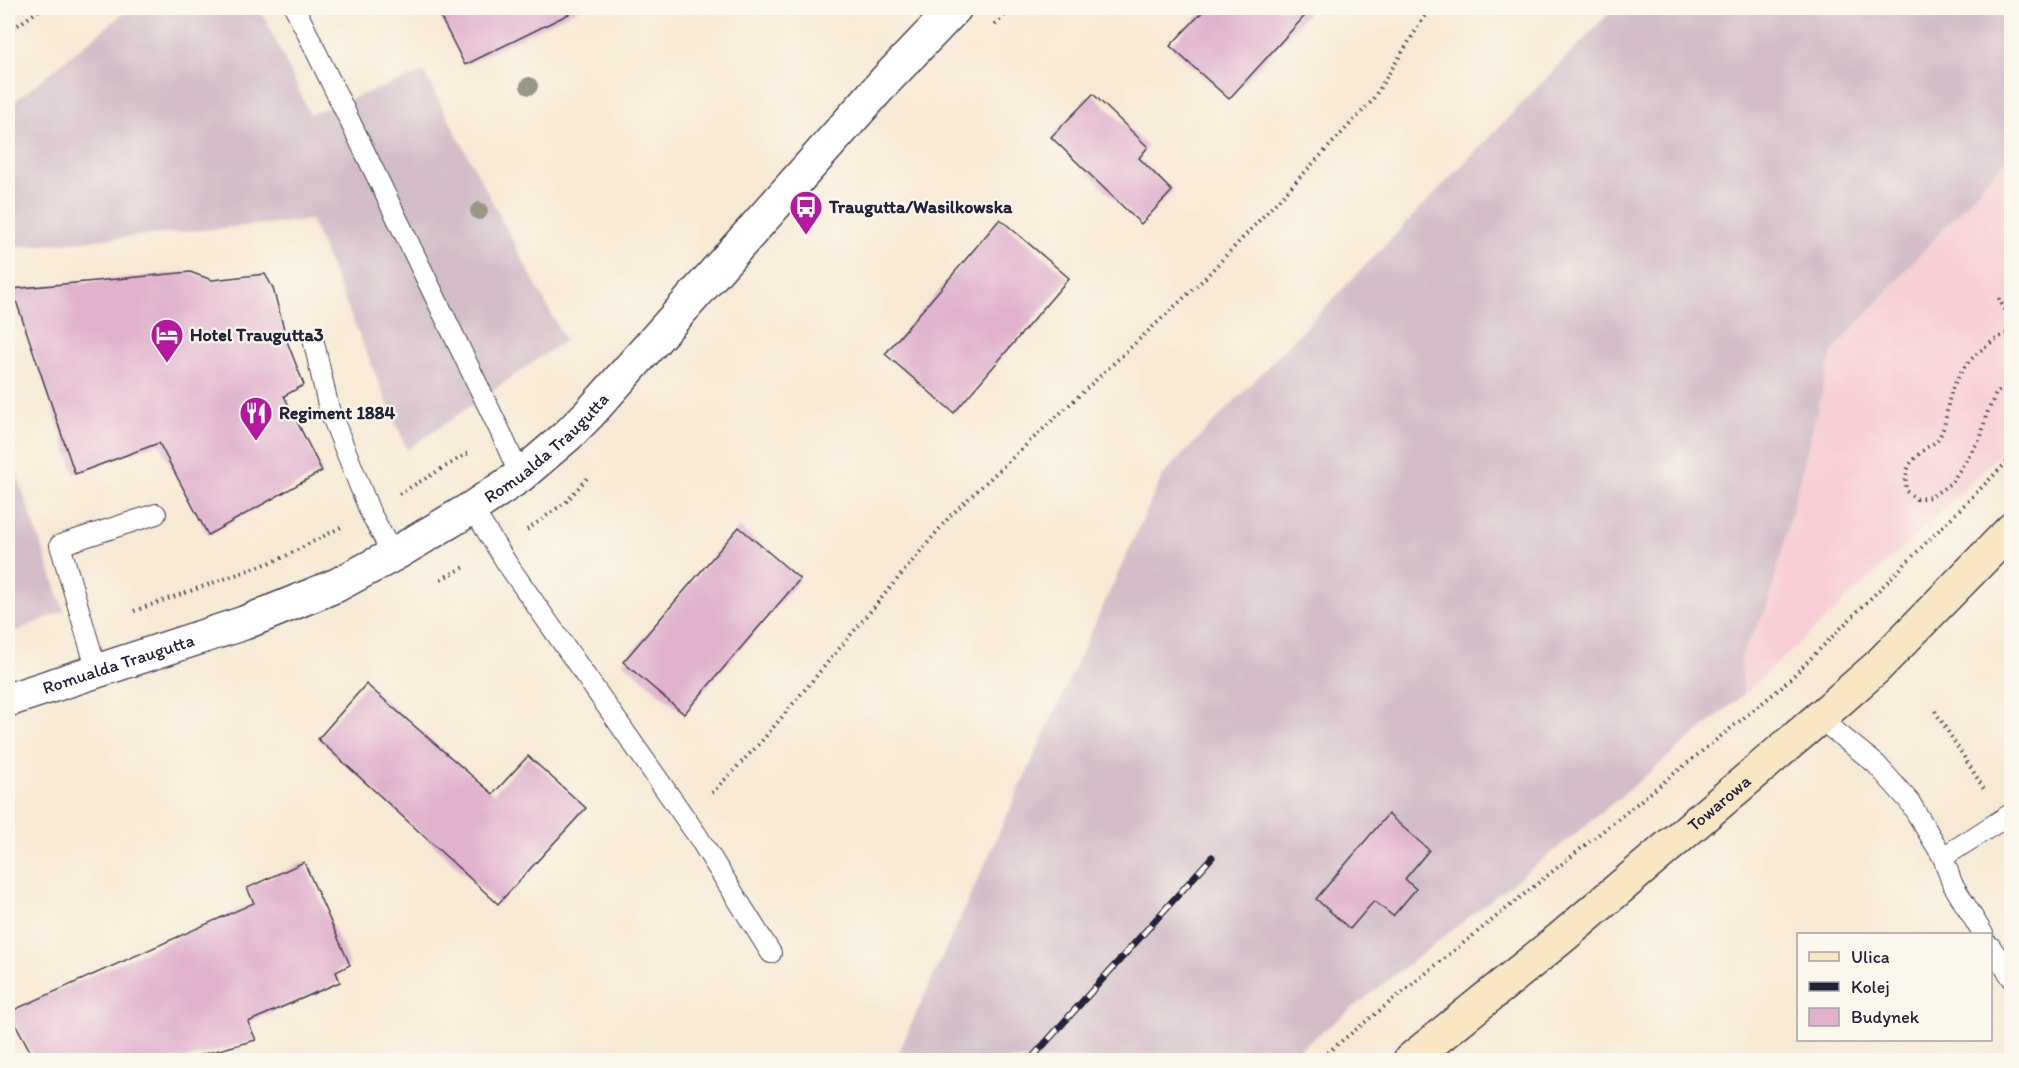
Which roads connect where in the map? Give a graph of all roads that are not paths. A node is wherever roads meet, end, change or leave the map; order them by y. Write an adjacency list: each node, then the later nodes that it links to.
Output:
1 (296, 8): 4 (lane)
2 (956, 8): 4 (street, Romualda Traugutta)
3 (314, 343): 8 (lane)
4 (520, 476): 5 (street, Romualda Traugutta)
5 (472, 508): 8 (street, Romualda Traugutta); 16 (lane)
6 (156, 514): 9 (lane)
7 (2012, 529): 11 (main road, Towarowa)
8 (393, 555): 9 (street, Romualda Traugutta)
9 (98, 671): 10 (street, Romualda Traugutta)
10 (8, 700)
11 (1819, 718): 13 (lane); 18 (main road, Towarowa)
12 (2007, 816): 13 (lane)
13 (1943, 856): 14 (lane)
14 (1982, 933)
15 (1992, 949): 17 (lane)
16 (771, 953)
17 (2012, 978)
18 (1410, 1060)

